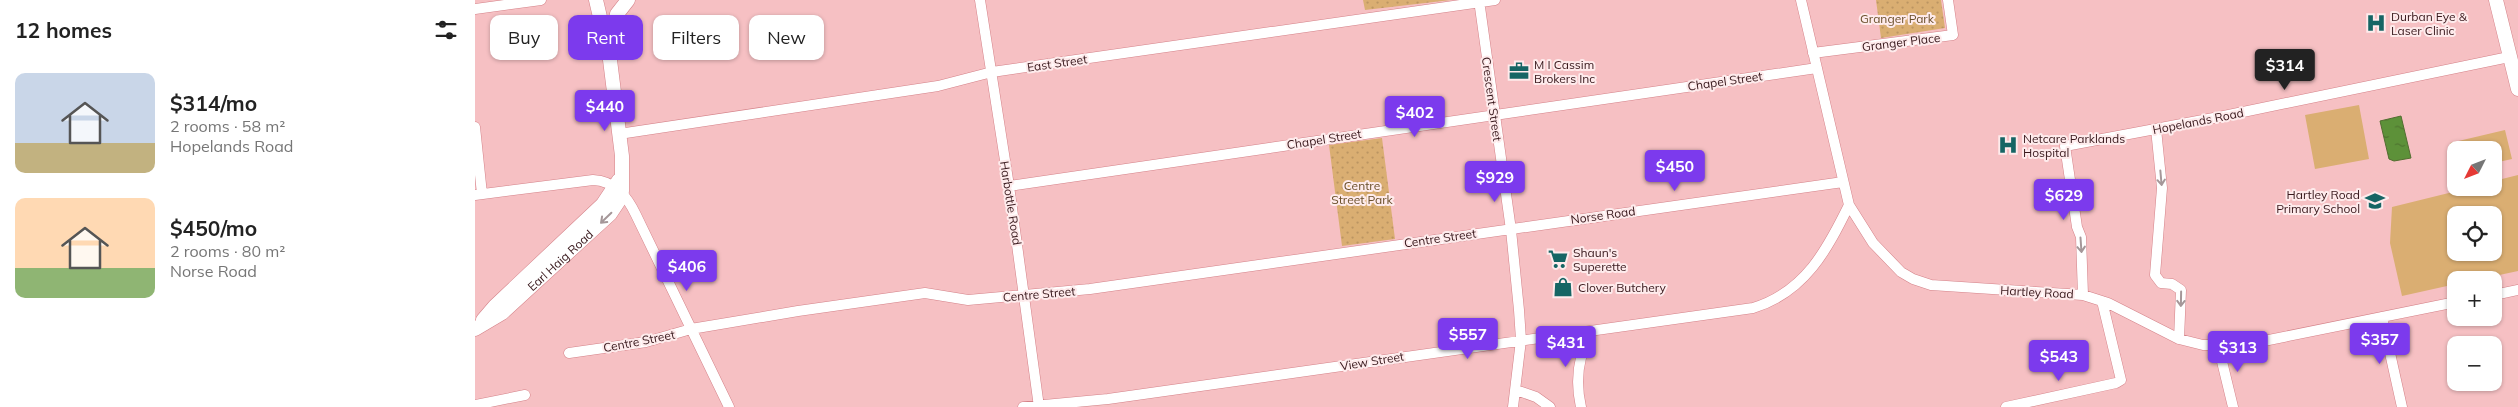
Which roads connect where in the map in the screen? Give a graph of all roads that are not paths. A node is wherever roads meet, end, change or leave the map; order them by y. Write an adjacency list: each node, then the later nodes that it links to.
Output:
1 (541, 0): 10 (street)
2 (596, 0): 11 (street, Earl Haig Road)
3 (628, 0): 12 (street)
4 (980, 0): 17 (street, Harbottle Road)
5 (1495, 0): 9 (street, East Street)
6 (1801, 0): 13 (street, Hartley Road)
7 (1948, 0): 13 (street, Granger Place)
8 (2496, 0): 14 (street)
9 (1480, 1): 17 (street, East Street); 19 (street, Crescent Street)
10 (475, 9)
11 (600, 15)
12 (617, 15)
13 (1813, 53): 16 (street, Hartley Road)
14 (2509, 57): 18 (street); 21 (street, Hopelands Road)
15 (610, 60): 22 (street, Earl Haig Road)
16 (1817, 68): 19 (street, Chapel Street); 23 (street, Hartley Road)
17 (992, 72): 22 (street, East Street); 24 (street, Harbottle Road)
18 (2518, 89)
19 (1495, 114): 24 (street, Chapel Street); 28 (street, Crescent Street)
20 (475, 127): 26 (street)
21 (2157, 129): 31 (street, Hopelands Road, one-way to 31); 39 (street, one-way to 39)
22 (619, 134): 25 (street, Earl Haig Road)
23 (1843, 182): 27 (street, Hartley Road); 28 (street, Norse Road)
24 (1009, 186): 32 (street, Harbottle Road)
25 (619, 190): 26 (street); 36 (street, Earl Haig Road); 37 (street)
26 (479, 195)
27 (1849, 204): 31 (street, Hartley Road); 38 (street, View Street)
28 (1511, 230): 32 (street, Centre Street); 40 (street, Crescent Street)
29 (2518, 290): 30 (street)
30 (2502, 293)
31 (2083, 295): 33 (street, Hartley Road)
32 (1025, 296): 37 (street, Centre Street); 46 (street, Harbottle Road)
33 (2102, 301): 39 (street, Hartley Road); 52 (street)
34 (2447, 304): 35 (street, Hartley Road)
35 (2382, 317): 41 (street, Hartley Road); 54 (street)
36 (475, 329)
37 (691, 329): 42 (street, Centre Street); 47 (street)
38 (1591, 332): 40 (street, View Street); 51 (street)
39 (2179, 339): 41 (street, Hartley Road)
40 (1521, 340): 43 (street, Crescent Street); 46 (street, View Street)
41 (2218, 345): 53 (street)
42 (569, 353)
43 (1516, 390): 49 (street, Crescent Street); 50 (street)
44 (525, 395): 45 (street)
45 (475, 405)
46 (1039, 406): 48 (street, View Street)
47 (729, 407)
48 (1023, 407)
49 (1513, 407)
50 (1550, 407)
51 (1581, 407)
52 (2006, 407)
53 (2233, 407)
54 (2402, 407)

